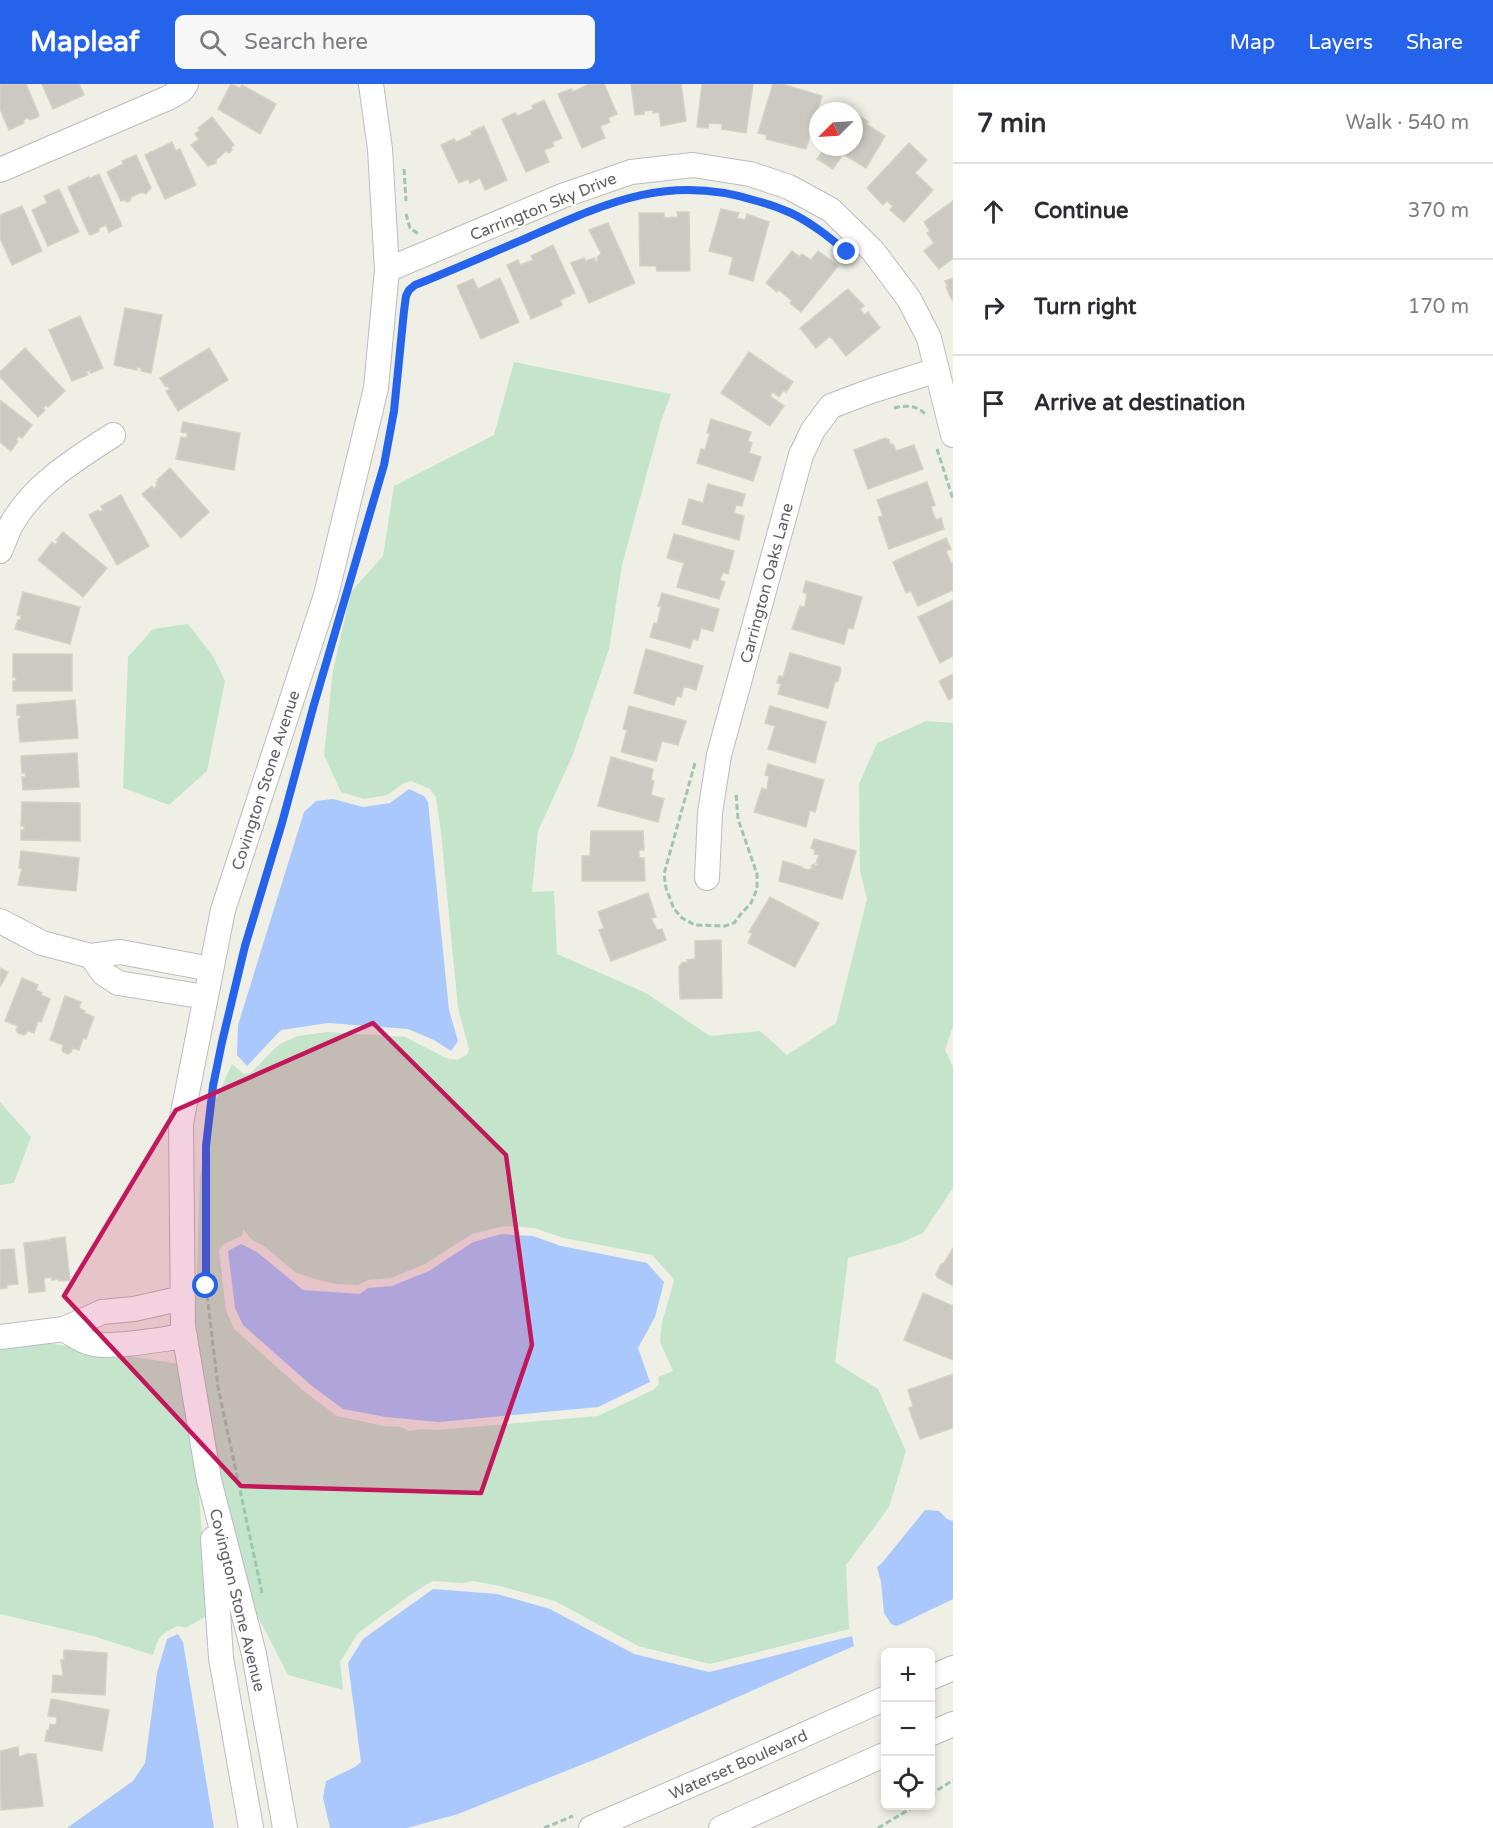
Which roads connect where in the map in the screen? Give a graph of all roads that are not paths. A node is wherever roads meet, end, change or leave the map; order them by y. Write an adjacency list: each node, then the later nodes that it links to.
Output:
1 (186, 84): 3 (street)
2 (371, 84): 4 (street, Covington Stone Avenue)
3 (0, 170)
4 (387, 270): 5 (street, Carrington Sky Drive); 12 (street, Covington Stone Avenue)
5 (937, 370): 7 (street, Carrington Sky Drive); 9 (street, Carrington Oaks Lane)
6 (113, 435): 8 (street)
7 (944, 439)
8 (0, 551)
9 (707, 878)
10 (0, 921): 11 (street)
11 (91, 956): 12 (street); 13 (street)
12 (211, 969): 13 (street, Covington Stone Avenue)
13 (206, 997): 14 (street, Covington Stone Avenue)
14 (183, 1298): 15 (street); 16 (street, Covington Stone Avenue)
15 (64, 1329): 16 (street); 17 (street)
16 (185, 1336): 18 (street, Covington Stone Avenue)
17 (0, 1337)
18 (209, 1480): 25 (street, Covington Stone Avenue); 26 (street, Covington Stone Avenue)
19 (953, 1668): 20 (street)
20 (935, 1676)
21 (881, 1700): 27 (street, Waterset Boulevard)
22 (953, 1724): 23 (street)
23 (935, 1732)
24 (881, 1756): 28 (street)
25 (251, 1828)
26 (285, 1828)
27 (591, 1828)
28 (721, 1828)

